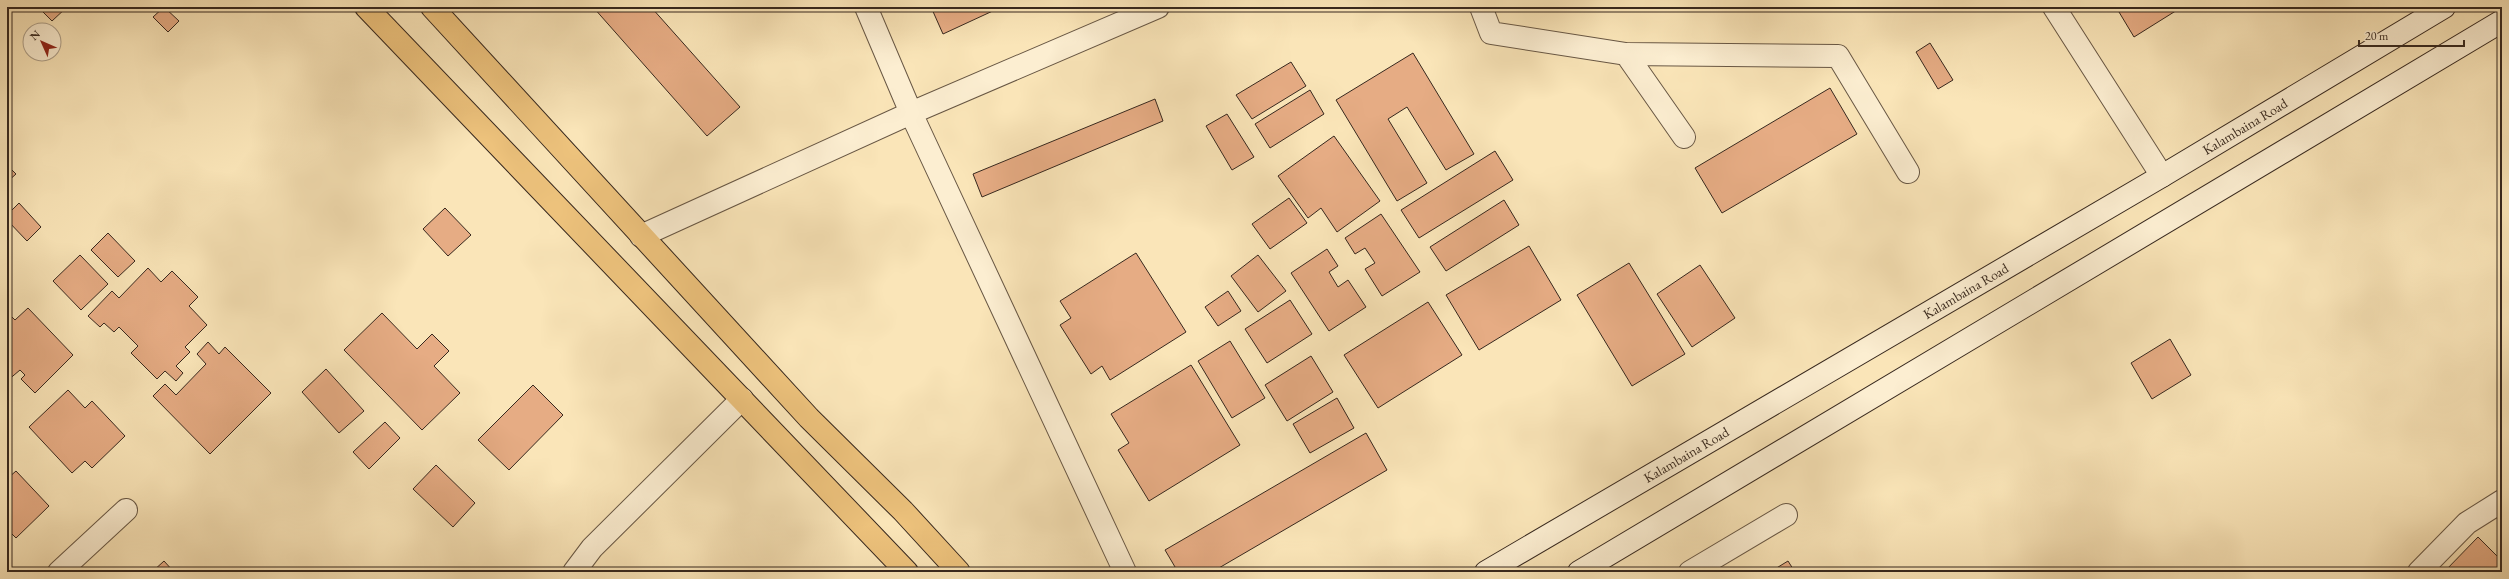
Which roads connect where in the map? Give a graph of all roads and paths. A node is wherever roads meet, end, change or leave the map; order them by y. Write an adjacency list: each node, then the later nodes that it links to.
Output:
1 (366, 7): 15 (main road)
2 (432, 7): 14 (main road)
3 (866, 7): 10 (street)
4 (1158, 7): 10 (street)
5 (1481, 7): 9 (street)
6 (2054, 7): 13 (street)
7 (2444, 7): 13 (street, Kalambaina Road)
8 (2502, 21): 25 (street)
9 (1626, 54): 11 (street); 12 (street)
10 (911, 113): 14 (street); 23 (street)
11 (1684, 137)
12 (1908, 172)
13 (2162, 176): 24 (street, Kalambaina Road)
14 (641, 236): 22 (main road)
15 (742, 399): 20 (street); 21 (main road)
16 (2502, 501): 27 (street)
17 (126, 510): 19 (street)
18 (1786, 516): 26 (street)
19 (59, 572)
20 (574, 572)
21 (907, 572)
22 (959, 572)
23 (1125, 572)
24 (1486, 572)
25 (1579, 572)
26 (1690, 572)
27 (2419, 572)

